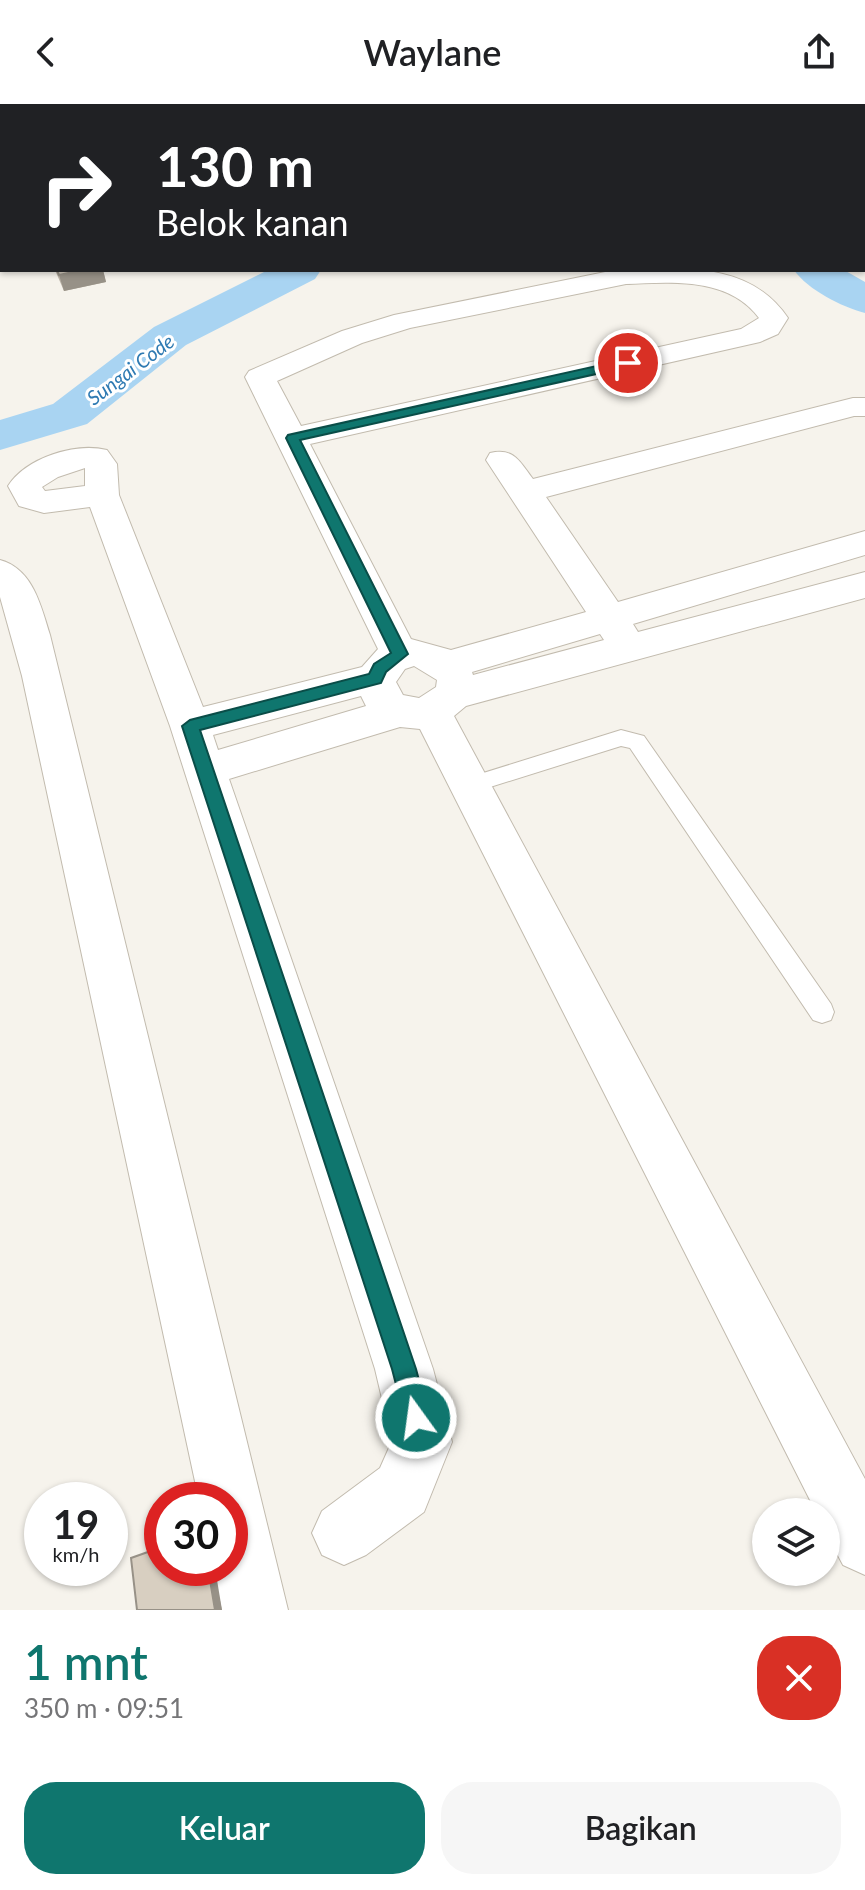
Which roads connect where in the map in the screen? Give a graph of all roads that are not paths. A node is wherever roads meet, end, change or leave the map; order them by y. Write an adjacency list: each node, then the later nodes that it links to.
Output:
1 (865, 407): 4 (street)
2 (292, 438): 2 (street); 13 (street)
3 (502, 460): 4 (street)
4 (525, 492): 12 (street)
5 (102, 495): 15 (street)
6 (865, 543): 7 (street)
7 (814, 558): 8 (street); 10 (street)
8 (771, 570): 11 (street); 12 (street)
9 (0, 572): 20 (street)
10 (854, 588): 11 (street)
11 (798, 603): 12 (street)
12 (618, 633): 14 (street)
13 (387, 666): 14 (street); 14 (street); 15 (street)
14 (432, 696): 15 (street); 16 (street)
15 (198, 748): 18 (street)
16 (471, 785): 17 (lane); 19 (street)
17 (822, 1012)
18 (344, 1533)
19 (865, 1543)
20 (255, 1610)

